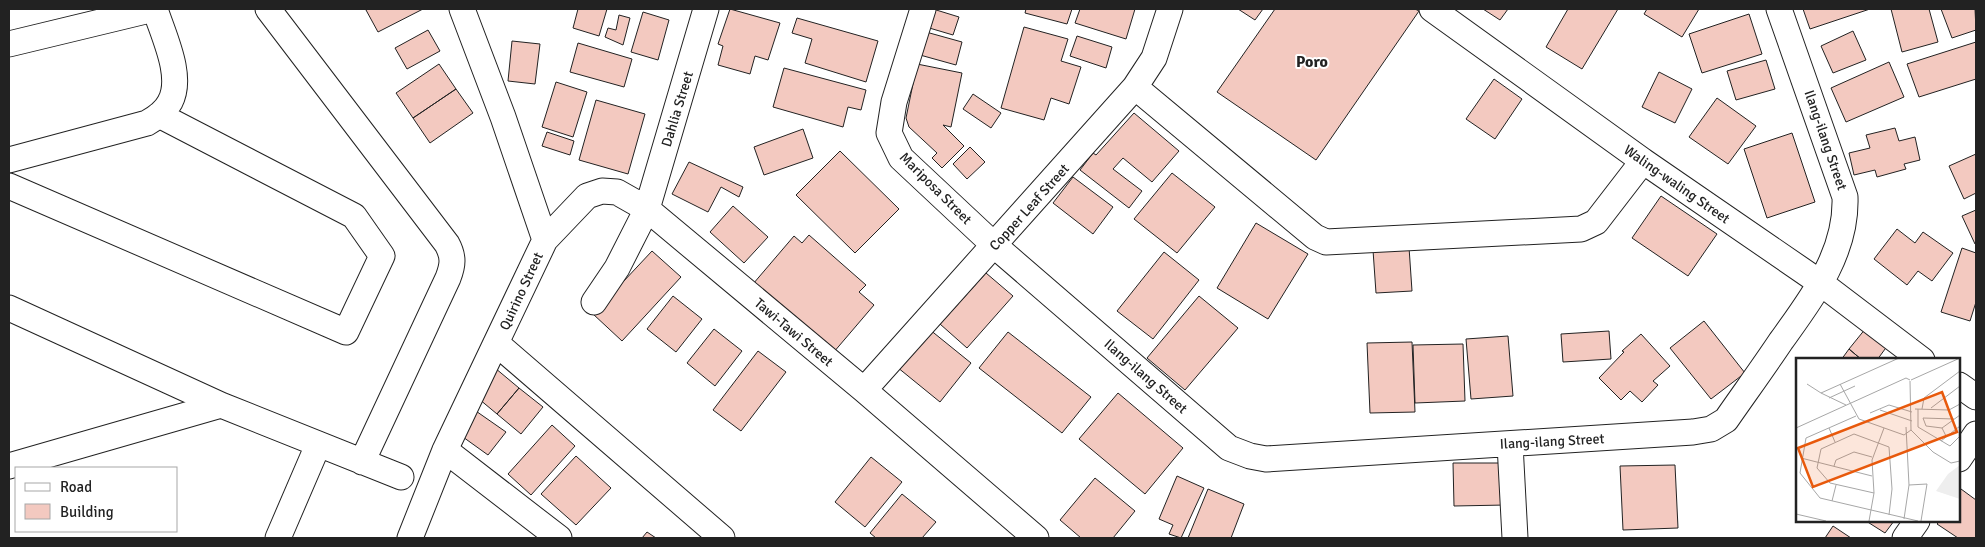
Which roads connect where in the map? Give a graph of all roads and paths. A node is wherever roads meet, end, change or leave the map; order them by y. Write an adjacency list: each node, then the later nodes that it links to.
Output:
1 (154, 9): 9 (street); 11 (street)
2 (268, 9): 32 (street)
3 (462, 9): 16 (street, Quirino Street)
4 (706, 9): 15 (street, Dahlia Street)
5 (922, 9): 17 (street, Mariposa Street)
6 (1170, 9): 10 (street, Copper Leaf Street)
7 (1432, 9): 13 (street, Waling-waling Street)
8 (1779, 9): 18 (street, Ilang-ilang Street)
9 (9, 44)
10 (1135, 87): 13 (street); 17 (street, Copper Leaf Street)
11 (159, 115): 12 (street); 14 (street)
12 (9, 160)
13 (1643, 161): 18 (street, Waling-waling Street)
14 (9, 186)
15 (647, 209): 16 (street, Tawi-Tawi Street); 19 (street, Dahlia Street); 24 (street, Tawi-Tawi Street)
16 (545, 240): 21 (street, Quirino Street)
17 (994, 246): 24 (street, Copper Leaf Street); 28 (street, Ilang-ilang Street)
18 (1822, 284): 22 (street, Waling-waling Street); 28 (street, Ilang-ilang Street)
19 (594, 302)
20 (9, 308): 26 (street)
21 (496, 343): 30 (street, Quirino Street); 39 (street)
22 (1919, 358)
23 (1960, 387): 25 (street)
24 (864, 390): 40 (street, Tawi-Tawi Street)
25 (1976, 397)
26 (221, 405): 29 (street); 33 (street)
27 (1976, 434): 31 (street)
28 (1510, 444): 41 (street)
29 (318, 445): 32 (street); 36 (street)
30 (445, 450): 37 (street, Quirino Street); 38 (street)
31 (1960, 458)
32 (362, 462): 34 (street)
33 (9, 466)
34 (402, 478)
35 (1916, 522): 42 (street)
36 (278, 538)
37 (410, 538)
38 (559, 538)
39 (722, 538)
40 (1036, 538)
41 (1515, 538)
42 (1904, 538)

